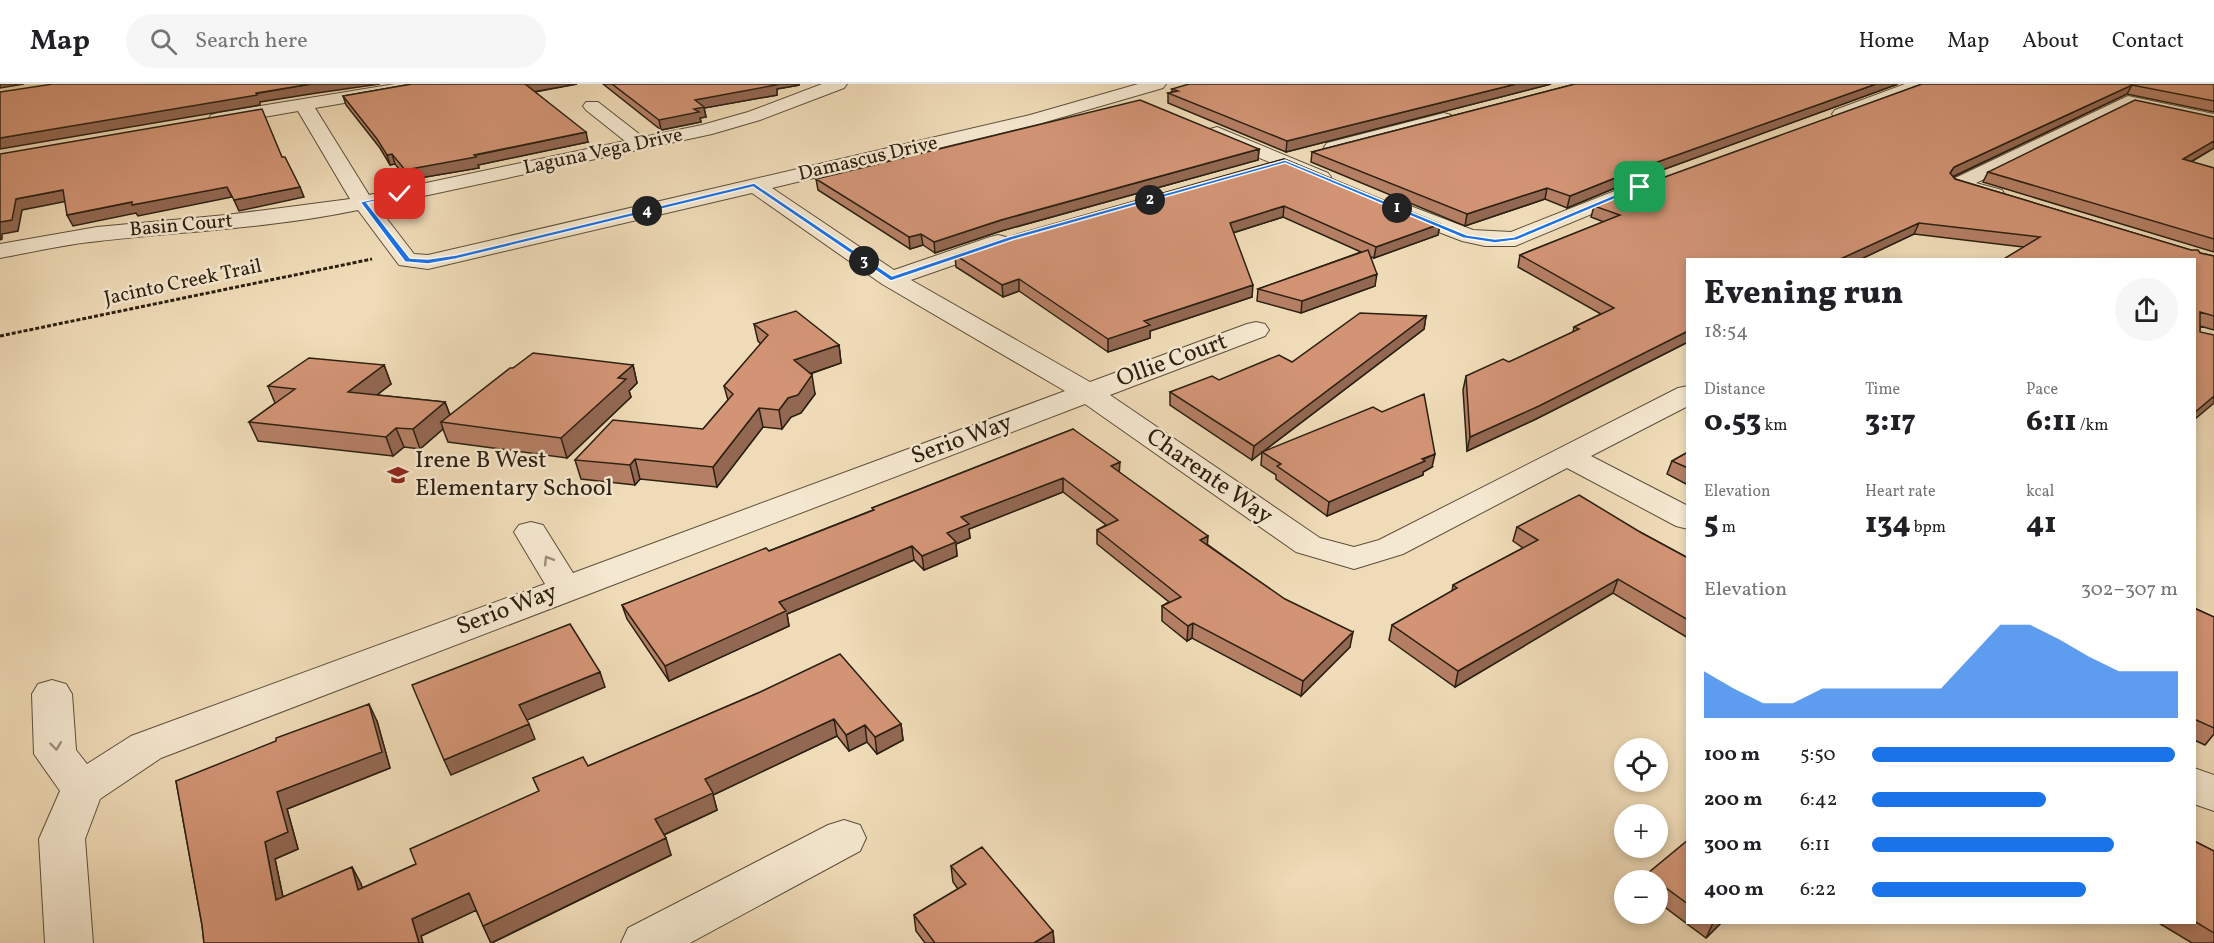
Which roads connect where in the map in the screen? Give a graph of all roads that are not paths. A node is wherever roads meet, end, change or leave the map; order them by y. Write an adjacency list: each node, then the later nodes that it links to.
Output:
1 (426, 84): 6 (street)
2 (838, 84): 14 (street, Laguna Vega Drive)
3 (1157, 84): 5 (street, Damascus Drive)
4 (1921, 84): 11 (street)
5 (1124, 94): 7 (street); 19 (street, Damascus Drive)
6 (304, 105): 12 (street); 22 (street, Damascus Drive)
7 (1149, 105)
8 (592, 106): 14 (street)
9 (1462, 115): 15 (street)
10 (2214, 120): 21 (street)
11 (1821, 121)
12 (199, 123)
13 (1201, 126): 15 (street)
14 (640, 144): 22 (street, Laguna Vega Drive)
15 (1285, 161): 16 (street); 17 (street)
16 (1257, 170)
17 (1338, 183)
18 (1650, 184): 20 (street)
19 (754, 185): 22 (street, Damascus Drive); 25 (street, Charente Way)
20 (1380, 201)
21 (2013, 201)
22 (363, 202): 24 (street, Basin Court)
23 (1021, 235): 25 (street)
24 (0, 251)
25 (891, 279): 27 (street, Charente Way)
26 (1256, 330): 27 (street, Ollie Court)
27 (1088, 393): 29 (street, Charente Way); 32 (street, Serio Way)
28 (1686, 395): 29 (street, Charente Way)
29 (1567, 456): 30 (street)
30 (1686, 518)
31 (531, 532): 32 (street, one-way to 31)
32 (566, 588): 35 (street, Serio Way)
33 (52, 694): 35 (street, one-way to 35)
34 (2196, 785): 36 (street)
35 (82, 789): 38 (street)
36 (2214, 794)
37 (844, 838): 39 (street)
38 (69, 943)
39 (645, 943)

